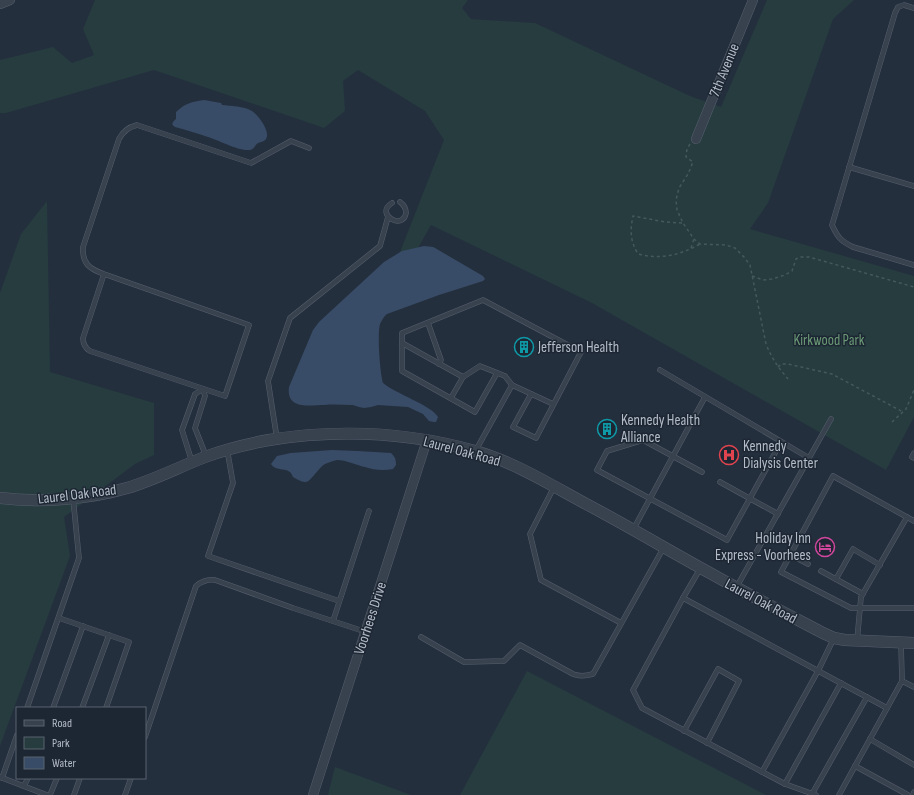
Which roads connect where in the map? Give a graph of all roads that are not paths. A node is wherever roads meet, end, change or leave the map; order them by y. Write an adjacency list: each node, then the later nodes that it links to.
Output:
1 (10, 0): 3 (street)
2 (753, 0): 5 (street, 7th Avenue)
3 (0, 4)
4 (914, 8): 7 (lane)
5 (696, 139)
6 (309, 148): 13 (lane)
7 (849, 167): 8 (lane); 12 (lane)
8 (914, 186)
9 (400, 202): 11 (lane)
10 (392, 203): 11 (lane)
11 (388, 217): 27 (lane)
12 (914, 265)
13 (104, 274): 21 (lane); 21 (lane)
14 (428, 323): 15 (lane); 16 (lane); 25 (lane)
15 (402, 344): 16 (lane); 24 (lane)
16 (439, 364): 19 (lane)
17 (660, 370): 23 (lane)
18 (497, 373): 19 (lane); 20 (lane); 24 (lane)
19 (463, 377): 24 (lane)
20 (512, 385): 22 (lane); 31 (lane)
21 (203, 389): 33 (lane); 37 (lane)
22 (531, 394): 25 (lane); 25 (lane)
23 (705, 397): 29 (lane); 34 (lane)
24 (451, 398)
25 (553, 404)
26 (831, 419): 35 (lane)
27 (277, 439): 28 (street, Laurel Oak Road); 30 (street, Laurel Oak Road)
28 (427, 440): 31 (street, Laurel Oak Road); 67 (street, Voorhees Drive)
29 (781, 442): 35 (lane); 43 (lane)
30 (227, 449): 33 (street, Laurel Oak Road); 60 (lane)
31 (475, 451): 40 (street, Laurel Oak Road)
32 (914, 453): 36 (lane)
33 (206, 456): 37 (street, Laurel Oak Road)
34 (673, 457): 38 (lane); 44 (lane); 44 (lane)
35 (809, 458): 46 (lane)
36 (914, 458)
37 (192, 462): 42 (street, Laurel Oak Road)
38 (702, 472)
39 (720, 482): 43 (lane)
40 (554, 487): 49 (street, Laurel Oak Road); 65 (lane)
41 (0, 498): 42 (street, Laurel Oak Road)
42 (73, 498): 63 (lane)
43 (750, 498): 44 (lane); 46 (lane)
44 (650, 499): 49 (lane)
45 (369, 512): 60 (lane)
46 (778, 514): 57 (lane)
47 (907, 517): 48 (lane); 51 (lane); 53 (lane)
48 (914, 521)
49 (633, 530): 50 (street, Laurel Oak Road)
50 (664, 547): 54 (street, Laurel Oak Road); 65 (lane)
51 (791, 554): 52 (lane); 61 (lane)
52 (808, 564)
53 (880, 565): 56 (lane); 58 (lane)
54 (701, 568): 57 (street, Laurel Oak Road); 59 (lane)
55 (822, 571): 56 (lane)
56 (836, 579): 58 (lane)
57 (736, 588): 70 (street, Laurel Oak Road)
58 (864, 594): 61 (lane)
59 (683, 598): 74 (lane); 84 (lane)
60 (339, 601): 64 (lane)
61 (860, 608): 62 (lane); 71 (lane)
62 (914, 608)
63 (59, 618): 66 (lane); 79 (lane)
64 (333, 621): 67 (lane); 85 (lane)
65 (621, 623): 69 (lane)
66 (84, 626): 68 (lane); 80 (lane)
67 (366, 632): 103 (street, Voorhees Drive)
68 (109, 635): 81 (lane); 82 (lane)
69 (421, 637)
70 (834, 638): 71 (street, Laurel Oak Road); 74 (lane)
71 (858, 641): 72 (street, Laurel Oak Road)
72 (901, 642): 73 (street, Laurel Oak Road); 75 (lane)
73 (914, 643)
74 (818, 671): 76 (lane); 91 (lane)
75 (902, 681): 77 (lane); 83 (lane)
76 (841, 683): 78 (lane); 97 (lane)
77 (914, 687)
78 (867, 697): 83 (lane); 99 (lane)
79 (27, 707)
80 (53, 707)
81 (82, 707)
82 (106, 707)
83 (887, 708): 87 (lane)
84 (684, 731): 88 (lane); 88 (lane)
85 (146, 734)
86 (16, 738): 92 (lane)
87 (870, 739): 89 (lane); 90 (lane)
88 (707, 743): 91 (lane)
89 (914, 765)
90 (855, 766): 104 (lane); 105 (lane)
91 (762, 772): 97 (lane)
92 (1, 778): 98 (lane)
93 (28, 779): 98 (lane)
94 (56, 779): 100 (lane)
95 (80, 779): 101 (lane)
96 (131, 779): 102 (lane)
97 (785, 784): 99 (lane)
98 (24, 786): 100 (lane)
99 (814, 794)
100 (49, 795)
101 (74, 795)
102 (125, 795)
103 (313, 795)
104 (839, 795)
105 (908, 795)

